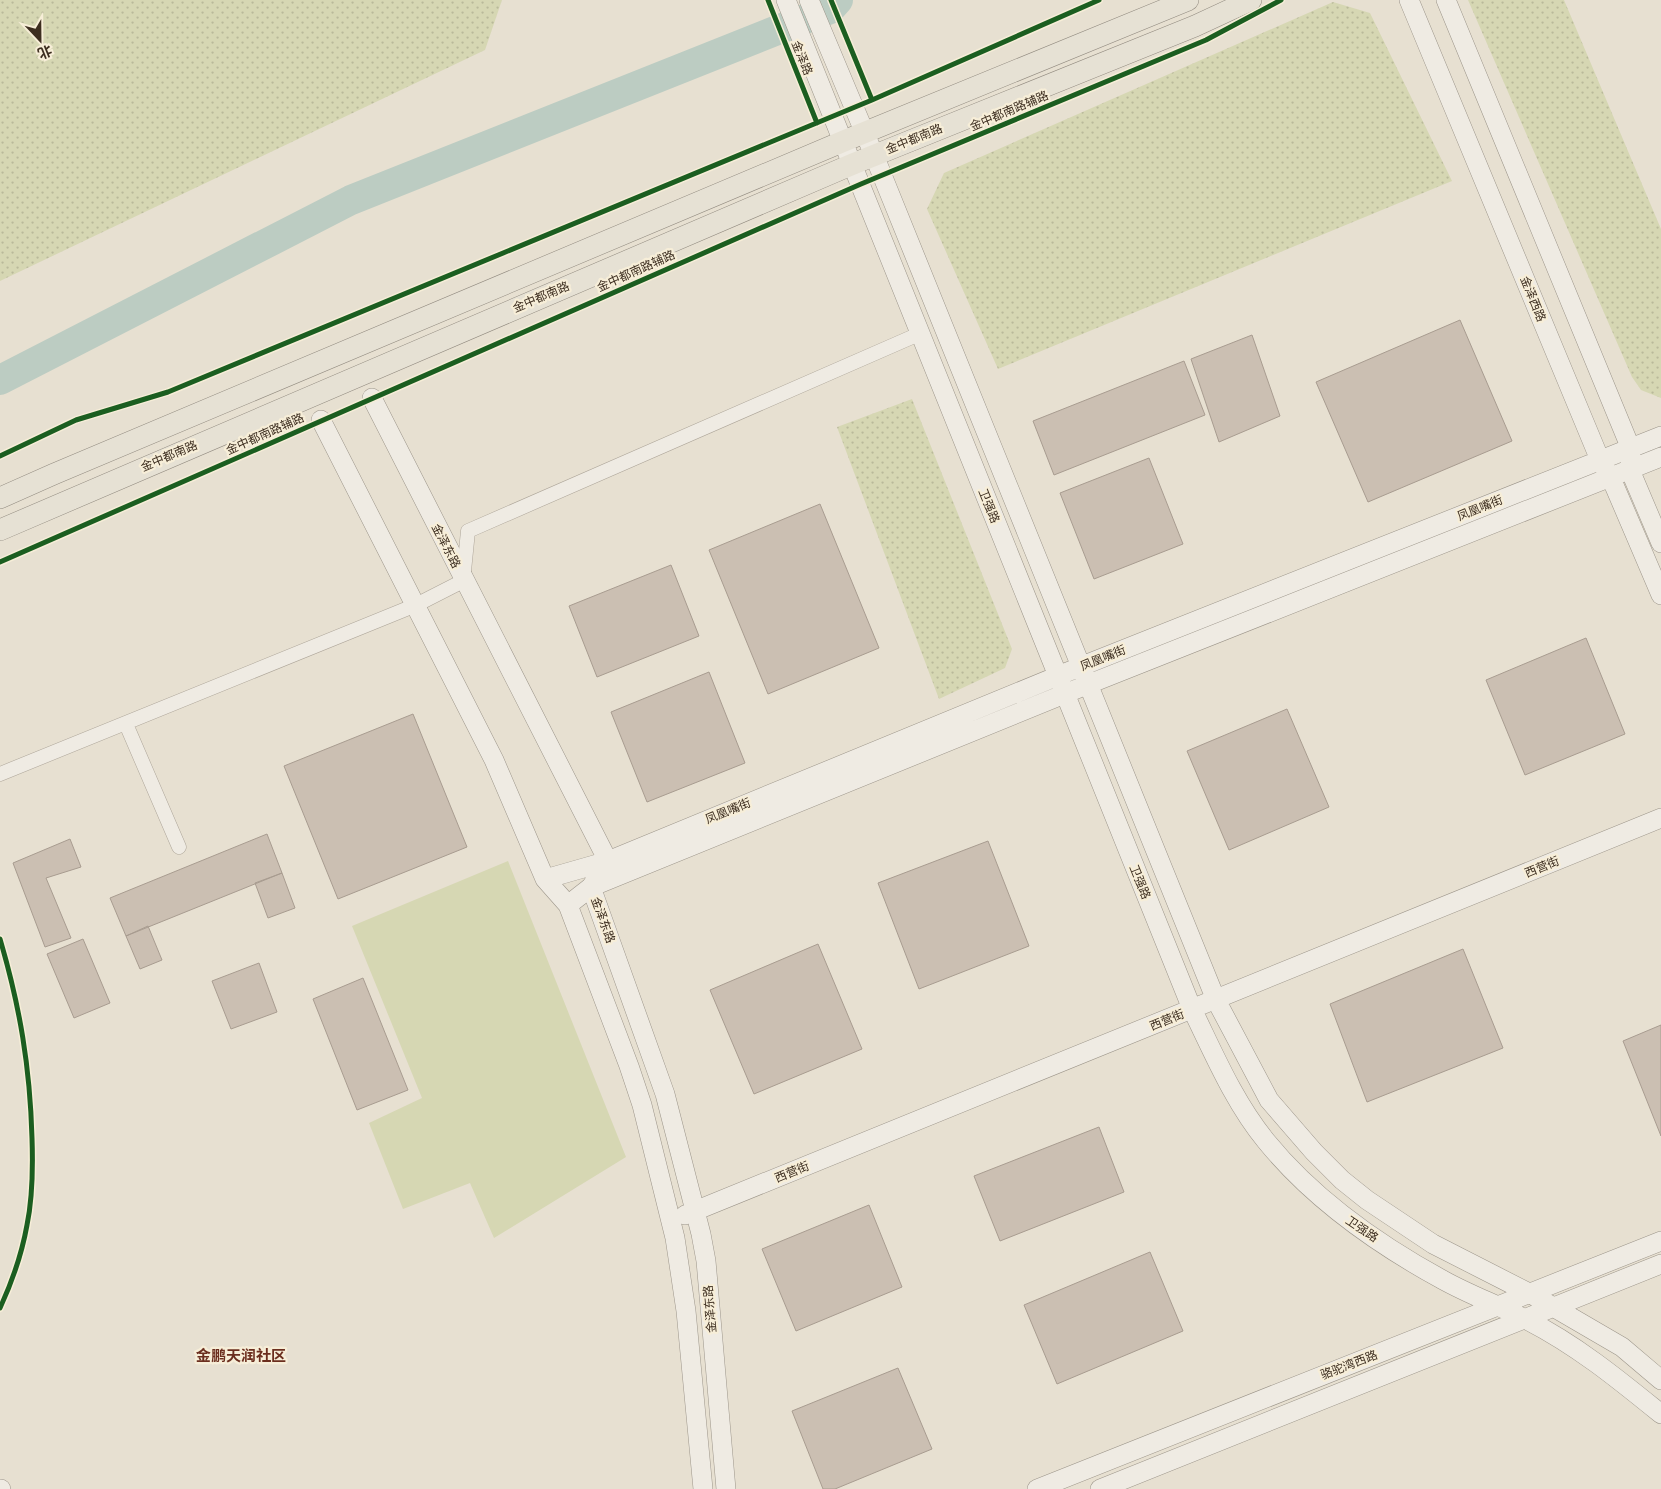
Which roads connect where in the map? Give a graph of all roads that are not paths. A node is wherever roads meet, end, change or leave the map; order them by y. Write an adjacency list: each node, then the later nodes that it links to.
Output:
1 (786, 0): 8 (street, 金泽路)
2 (809, 0): 7 (street)
3 (1188, 0): 7 (main road, 金中都南路)
4 (1251, 0): 9 (main road, 金中都南路)
5 (1409, 0): 17 (street, 金泽西路)
6 (1446, 0): 15 (street)
7 (865, 132): 8 (main road, 金中都南路); 9 (street)
8 (844, 141): 10 (street, 金泽路); 20 (main road, 金中都南路)
9 (874, 155): 10 (main road, 金中都南路); 26 (street, 卫强路)
10 (853, 164): 11 (street, 卫强路); 21 (main road, 金中都南路)
11 (919, 334): 23 (street); 27 (street, 卫强路)
12 (372, 398): 23 (street, 金泽东路)
13 (321, 420): 25 (street, 金泽东路)
14 (1661, 436): 15 (street, 凤凰嘴街)
15 (1631, 449): 17 (street, 凤凰嘴街); 18 (street)
16 (1661, 457): 18 (street, 凤凰嘴街)
17 (1600, 460): 19 (street, 金泽西路); 26 (street, 凤凰嘴街)
18 (1630, 470): 19 (street, 凤凰嘴街); 22 (street)
19 (1611, 478): 24 (street, 金泽西路); 28 (street, 凤凰嘴街)
20 (0, 498)
21 (0, 530)
22 (1661, 543)
23 (463, 581): 25 (street); 34 (street, 金泽东路)
24 (1661, 595)
25 (416, 605): 30 (street); 35 (street, 金泽东路)
26 (1082, 666): 27 (street, 凤凰嘴街); 28 (street, 卫强路)
27 (1058, 676): 29 (street, 卫强路); 34 (street, 凤凰嘴街)
28 (1089, 684): 29 (street, 凤凰嘴街); 38 (street, 卫强路)
29 (1065, 694): 36 (street, 凤凰嘴街); 39 (street, 卫强路)
30 (126, 724): 31 (street); 33 (street)
31 (0, 774)
32 (1661, 818): 38 (street, 西营街)
33 (179, 847)
34 (608, 860): 35 (street, 凤凰嘴街); 36 (street, 金泽东路)
35 (545, 879): 37 (street, 金泽东路)
36 (591, 887): 37 (street, 凤凰嘴街); 40 (street, 金泽东路)
37 (568, 906): 41 (street, 金泽东路)
38 (1216, 1000): 39 (street, 西营街); 44 (street, 卫强路)
39 (1192, 1009): 40 (street, 西营街); 45 (street, 卫强路)
40 (695, 1211): 41 (street, 西营街); 51 (street, 金泽东路)
41 (672, 1219): 50 (street, 金泽东路)
42 (1661, 1241): 44 (street, 骆驼湾西路)
43 (1661, 1264): 46 (street, 骆驼湾西路)
44 (1530, 1294): 45 (street, 骆驼湾西路); 46 (street, 卫强路)
45 (1499, 1307): 47 (street, 卫强路); 52 (street, 骆驼湾西路)
46 (1554, 1307): 47 (street, 骆驼湾西路); 48 (street, 卫强路)
47 (1526, 1319): 49 (street, 卫强路); 53 (street, 骆驼湾西路)
48 (1661, 1380)
49 (1661, 1414)
50 (704, 1489)
51 (726, 1489)
52 (1037, 1489)
53 (1100, 1489)

